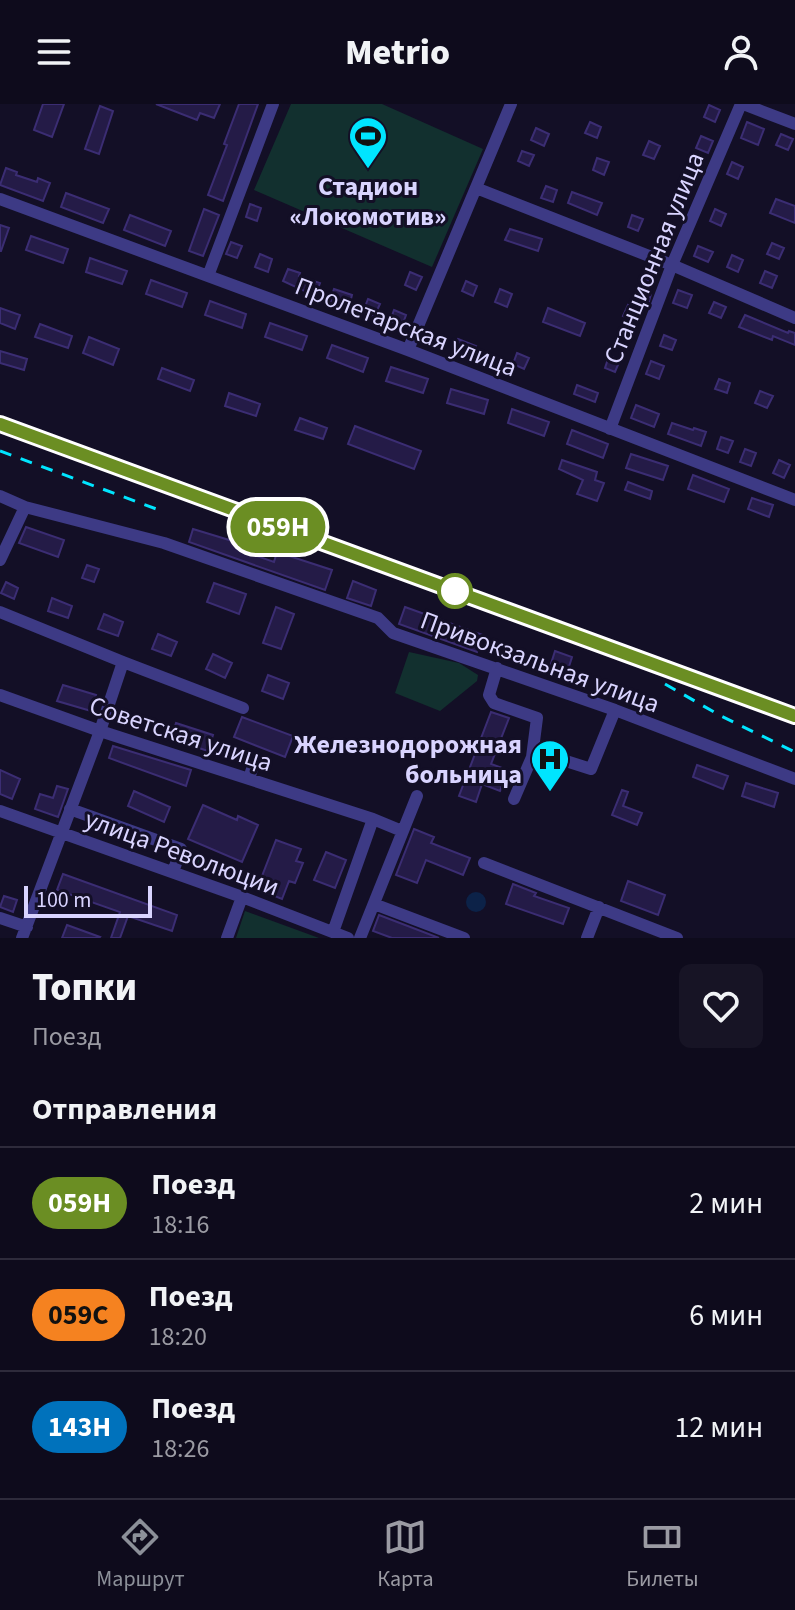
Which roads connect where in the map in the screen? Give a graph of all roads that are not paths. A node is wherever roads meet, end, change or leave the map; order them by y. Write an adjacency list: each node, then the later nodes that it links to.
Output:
1 (273, 104): 8 (street)
2 (511, 104): 5 (street)
3 (742, 104): 4 (street); 7 (street, Станционная улица)
4 (795, 124)
5 (476, 188): 7 (street); 10 (street)
6 (0, 199): 8 (street, Пролетарская улица)
7 (672, 265): 9 (street); 11 (street, Станционная улица)
8 (208, 276): 10 (street, Пролетарская улица)
9 (795, 318)
10 (408, 350): 11 (street, Пролетарская улица)
11 (610, 429): 12 (street, Пролетарская улица)
12 (793, 494)
13 (0, 496): 14 (street, Привокзальная улица)
14 (25, 507): 15 (street); 18 (street, Привокзальная улица)
15 (0, 560)
16 (0, 612): 17 (street)
17 (123, 662): 20 (street); 22 (street)
18 (497, 668): 21 (street, Привокзальная улица); 23 (street)
19 (0, 695): 22 (street, Советская улица)
20 (243, 708)
21 (615, 710): 23 (street); 26 (street, Привокзальная улица)
22 (100, 731): 25 (street, Советская улица); 29 (street)
23 (532, 757): 28 (street)
24 (255, 759): 25 (street)
25 (249, 779): 31 (street, Советская улица)
26 (795, 779)
27 (417, 796): 32 (street)
28 (514, 799)
29 (70, 809): 33 (street); 35 (street)
30 (0, 811): 33 (street, улица Революции)
31 (373, 819): 32 (street, Советская улица); 41 (street)
32 (402, 831): 37 (street)
33 (61, 833): 35 (street, улица Революции); 40 (street)
34 (484, 863): 38 (street)
35 (173, 872): 36 (street, улица Революции)
36 (242, 897): 41 (street, улица Революции); 42 (street)
37 (374, 904): 44 (street); 45 (street)
38 (599, 907): 46 (street); 47 (street)
39 (0, 918): 40 (street)
40 (24, 932)
41 (333, 932): 43 (street, улица Революции)
42 (227, 938)
43 (348, 938)
44 (360, 938)
45 (464, 938)
46 (587, 938)
47 (677, 938)

